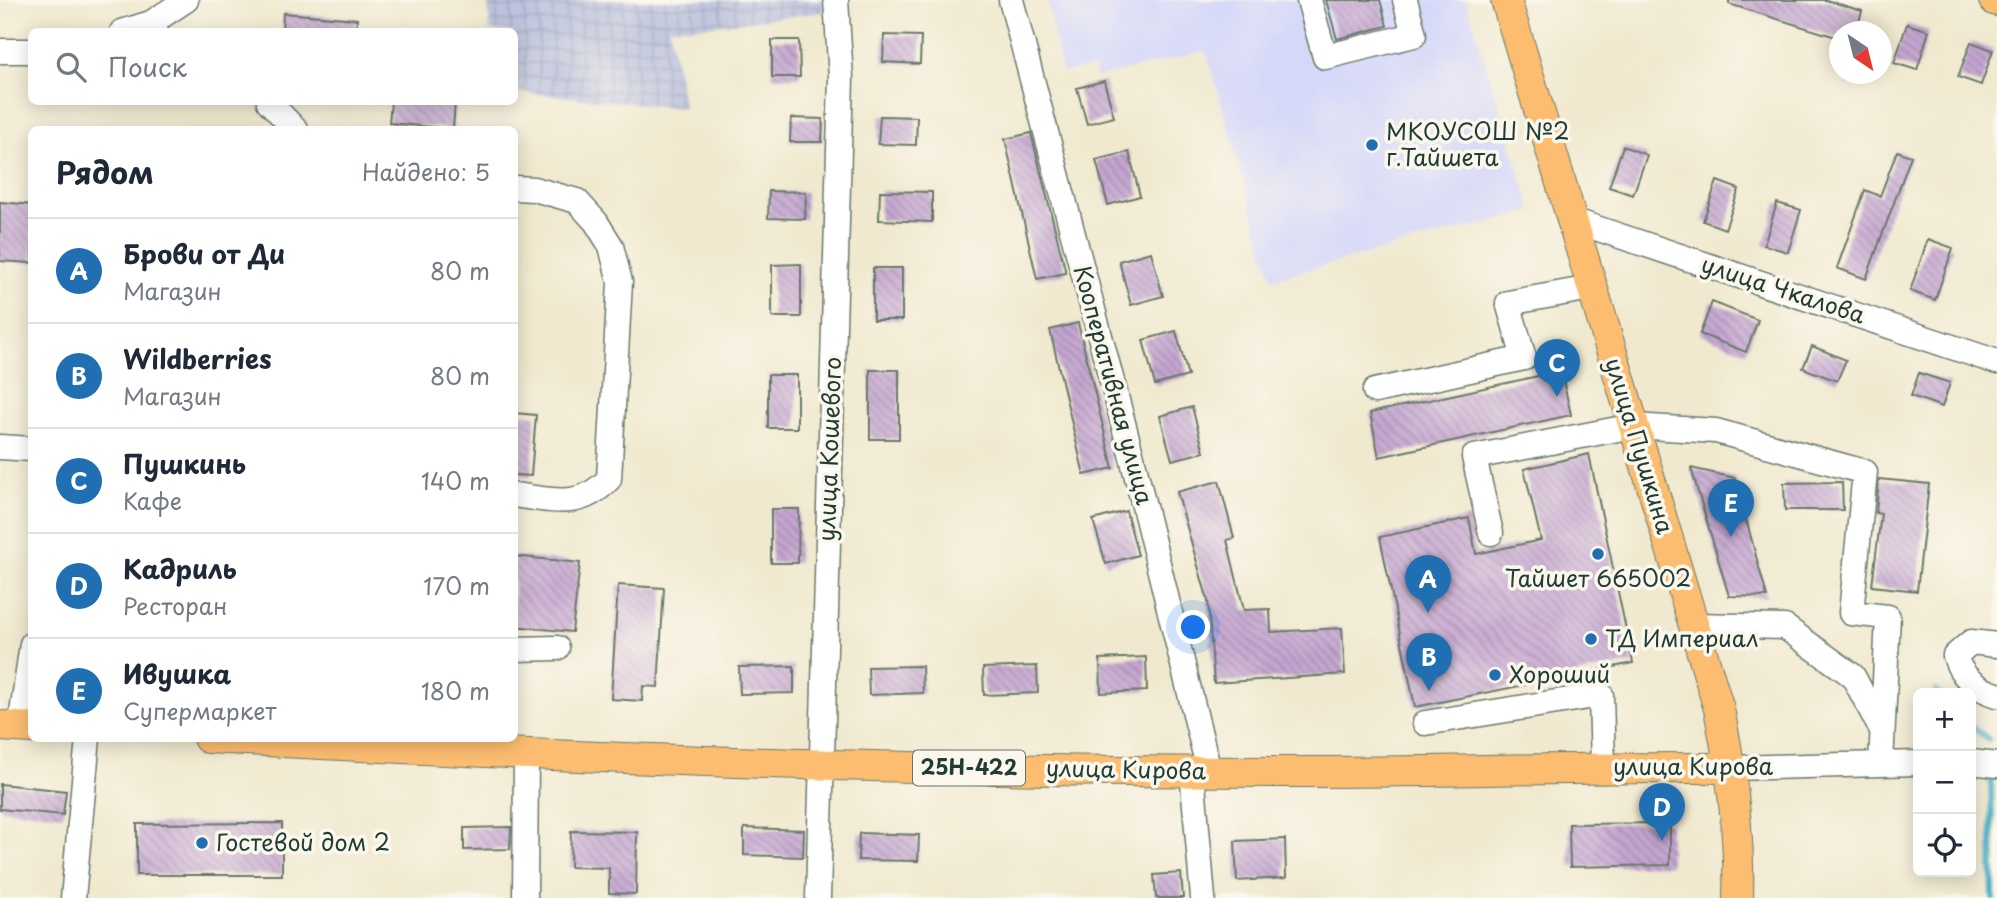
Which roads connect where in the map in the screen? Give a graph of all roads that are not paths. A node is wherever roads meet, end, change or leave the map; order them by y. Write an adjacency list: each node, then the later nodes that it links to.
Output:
1 (186, 0): 7 (street)
2 (836, 0): 38 (street, улица Кошевого)
3 (1011, 0): 41 (street, Кооперативная улица)
4 (1309, 0): 5 (street)
5 (1405, 0)
6 (1506, 0): 13 (main road, улица Пушкина)
7 (154, 27)
8 (0, 51): 9 (street)
9 (28, 51)
10 (272, 105): 11 (street)
11 (292, 126)
12 (518, 188): 20 (street)
13 (1569, 219): 14 (main road, улица Пушкина); 15 (street, улица Чкалова)
14 (1591, 288): 16 (street); 17 (main road, улица Пушкина)
15 (1997, 362)
16 (1375, 391)
17 (1633, 426): 21 (street); 22 (main road, улица Пушкина); 30 (street)
18 (0, 447): 19 (street)
19 (28, 449)
20 (518, 495)
21 (1491, 533)
22 (1694, 625): 30 (street); 40 (main road, улица Пушкина)
23 (1997, 645): 27 (street)
24 (557, 648): 25 (street)
25 (518, 649)
26 (28, 666): 29 (street)
27 (1997, 695)
28 (1425, 723): 39 (street)
29 (17, 727)
30 (1882, 732): 36 (street)
31 (88, 742): 42 (street)
32 (319, 742): 33 (main road, улица Кирова / 25Н-422)
33 (526, 756): 38 (main road, улица Кирова / 25Н-422); 43 (street)
34 (1913, 763): 36 (street, улица Кирова)
35 (1976, 763): 37 (street)
36 (1881, 764): 40 (street, улица Кирова)
37 (1997, 765)
38 (821, 766): 41 (main road, улица Кирова / 25Н-422); 44 (street, улица Кошевого)
39 (1603, 767): 40 (main road, улица Кирова / 25Н-422); 41 (main road, улица Кирова / 25Н-422)
40 (1731, 768): 46 (main road, улица Пушкина)
41 (1201, 771): 45 (street, Кооперативная улица)
42 (73, 898)
43 (526, 898)
44 (818, 898)
45 (1203, 898)
46 (1738, 898)

